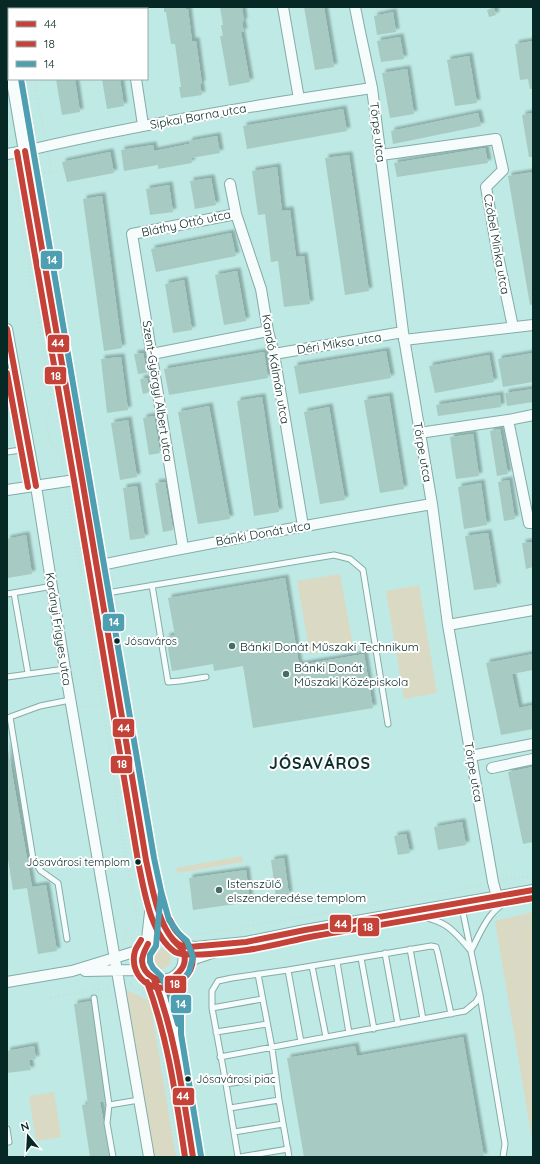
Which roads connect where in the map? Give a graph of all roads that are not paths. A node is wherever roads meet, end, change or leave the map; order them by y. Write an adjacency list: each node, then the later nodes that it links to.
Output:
1 (282, 7): 6 (street)
2 (356, 7): 5 (street, Törpe utca)
3 (13, 80): 8 (street)
4 (136, 80): 7 (street)
5 (372, 88): 6 (street, Sipkai Barna utca); 10 (street, Törpe utca)
6 (298, 99): 7 (street, Sipkai Barna utca)
7 (144, 125): 8 (street, Sipkai Barna utca)
8 (26, 151): 9 (street, Sipkai Barna utca); 26 (street)
9 (7, 154)
10 (381, 155): 15 (street, Czóbel Minka utca); 18 (street, Törpe utca)
11 (230, 184): 12 (street, Bláthy Ottó utca)
12 (236, 214): 13 (street, Bláthy Ottó utca); 17 (street, Kandó Kálmán utca)
13 (132, 234): 19 (street, Szent-Györgyi Albert utca)
14 (533, 325): 15 (street, Déri Miksa utca)
15 (513, 327): 18 (street, Déri Miksa utca)
16 (7, 329): 24 (street, Korányi Frigyes utca)
17 (268, 331): 19 (street); 20 (street, Kandó Kálmán utca)
18 (404, 336): 20 (street, Déri Miksa utca); 23 (street, Törpe utca)
19 (152, 354): 32 (street, Szent-Györgyi Albert utca)
20 (274, 354): 31 (street, Kandó Kálmán utca)
21 (533, 415): 22 (street)
22 (508, 420): 23 (street); 30 (street)
23 (419, 433): 29 (street, Törpe utca)
24 (28, 449): 25 (lane); 27 (street, Korányi Frigyes utca)
25 (7, 452)
26 (82, 479): 27 (street); 33 (street)
27 (36, 486): 28 (street); 35 (street, Korányi Frigyes utca)
28 (7, 490)
29 (432, 504): 31 (street, Bánki Donát utca); 40 (street, Törpe utca)
30 (533, 523)
31 (303, 526): 32 (street, Bánki Donát utca)
32 (183, 548): 33 (street, Bánki Donát utca)
33 (96, 566): 38 (street)
34 (152, 584): 38 (lane); 44 (lane); 46 (lane)
35 (53, 586): 36 (lane); 41 (street, Korányi Frigyes utca)
36 (14, 593): 37 (lane); 42 (lane)
37 (7, 594)
38 (100, 594): 52 (street)
39 (533, 610): 40 (street)
40 (448, 625): 48 (street, Törpe utca)
41 (65, 669): 42 (lane); 45 (street, Korányi Frigyes utca)
42 (28, 673): 43 (lane)
43 (7, 677)
44 (206, 677)
45 (71, 704): 57 (lane); 64 (street, Korányi Frigyes utca)
46 (388, 724)
47 (533, 744): 48 (street)
48 (471, 756): 54 (street, Törpe utca)
49 (533, 759): 50 (street)
50 (492, 768)
51 (533, 890): 53 (street)
52 (153, 893): 58 (street); 60 (street)
53 (521, 893): 54 (street); 62 (lane)
54 (497, 897): 55 (street)
55 (461, 903): 56 (street); 62 (lane)
56 (405, 913): 59 (street); 62 (lane)
57 (67, 939)
58 (176, 942): 59 (street); 60 (street); 67 (street)
59 (246, 942): 67 (street)
60 (148, 944): 64 (street); 73 (street)
61 (410, 949): 63 (lane); 80 (lane); 81 (lane)
62 (471, 952): 76 (lane)
63 (385, 953): 65 (lane); 83 (lane)
64 (115, 958): 69 (street, Korányi Frigyes utca); 71 (street)
65 (361, 958): 66 (lane); 84 (lane)
66 (337, 962): 68 (lane); 86 (lane)
67 (184, 964): 74 (street)
68 (312, 966): 70 (lane); 88 (lane)
69 (117, 970): 71 (street); 73 (street); 94 (street, Korányi Frigyes utca)
70 (288, 970): 72 (lane); 89 (lane)
71 (72, 971): 75 (street)
72 (258, 974): 78 (lane); 79 (lane)
73 (150, 976): 74 (street); 87 (street)
74 (175, 977): 87 (street)
75 (7, 982)
76 (480, 994): 80 (lane); 108 (lane)
77 (94, 998): 96 (lane)
78 (262, 999): 79 (lane); 82 (lane)
79 (212, 1008): 85 (lane)
80 (451, 1014): 81 (lane)
81 (423, 1020): 83 (lane)
82 (267, 1024): 85 (lane); 90 (lane)
83 (398, 1024): 84 (lane)
84 (374, 1029): 86 (lane)
85 (216, 1032): 91 (lane)
86 (349, 1033): 88 (lane)
87 (173, 1035): 105 (street)
88 (326, 1037): 89 (lane)
89 (300, 1042): 90 (lane)
90 (272, 1048): 91 (lane); 92 (lane)
91 (220, 1057): 93 (lane)
92 (276, 1076): 93 (lane); 95 (lane)
93 (226, 1084): 97 (lane)
94 (139, 1100): 96 (lane); 104 (street, Korányi Frigyes utca)
95 (279, 1100): 97 (lane); 98 (lane)
96 (109, 1105): 103 (lane)
97 (230, 1108): 100 (lane)
98 (283, 1124): 100 (lane); 102 (lane)
99 (7, 1130): 101 (lane)
100 (234, 1132): 106 (lane)
101 (9, 1142)
102 (288, 1149): 106 (lane); 107 (lane)
103 (113, 1157)
104 (149, 1157)
105 (193, 1157)
106 (239, 1157)
107 (289, 1157)
108 (503, 1157)

